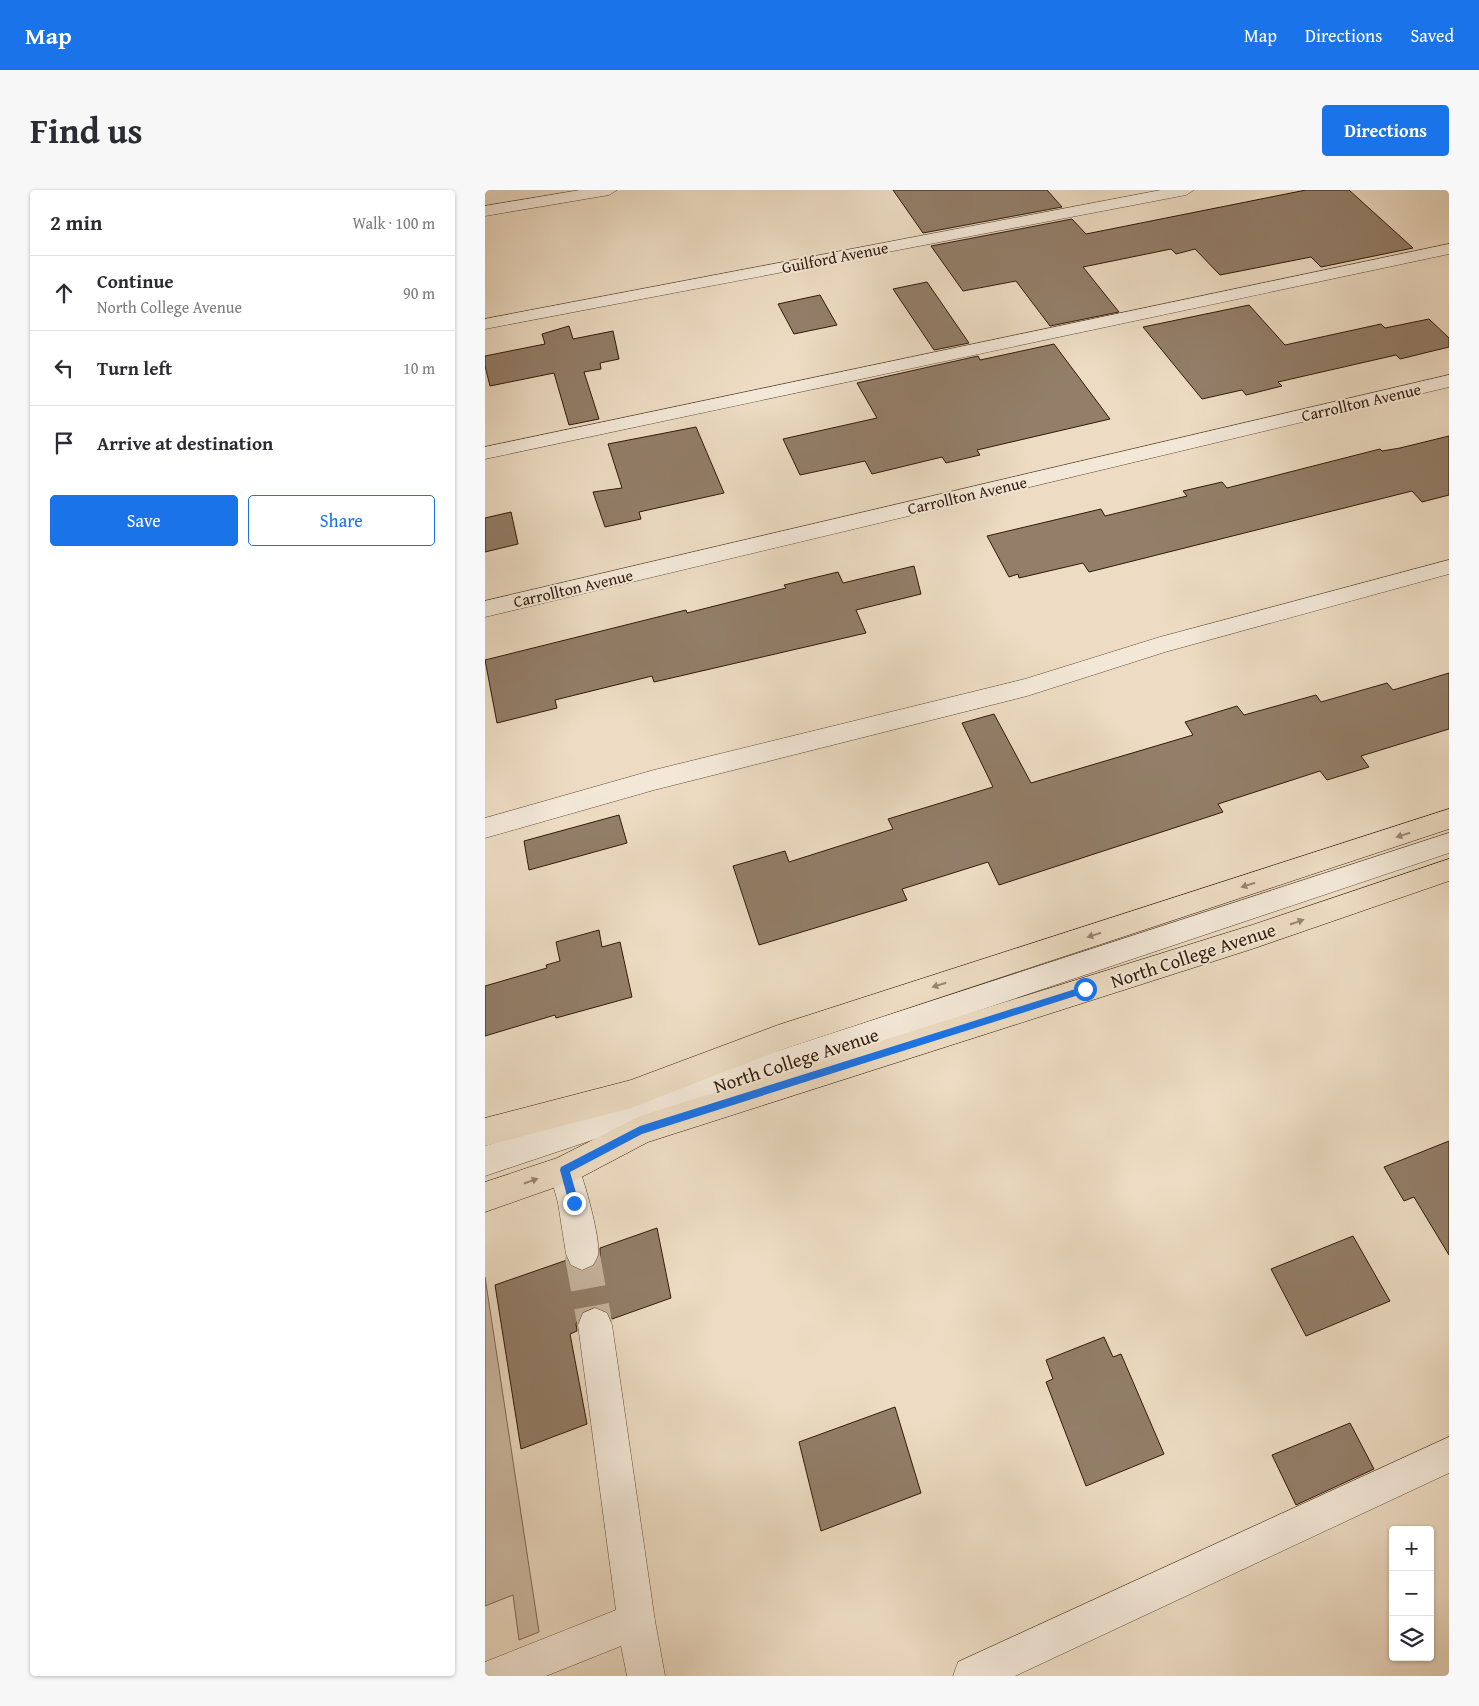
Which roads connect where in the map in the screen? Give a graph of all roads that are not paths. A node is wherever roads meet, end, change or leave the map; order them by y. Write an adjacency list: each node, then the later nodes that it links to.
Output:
1 (609, 190): 3 (street)
2 (1186, 190): 5 (street, Guilford Avenue)
3 (485, 211)
4 (1449, 249): 7 (street)
5 (485, 324)
6 (1449, 381): 9 (street, Carrollton Avenue)
7 (485, 452)
8 (1449, 567): 11 (street)
9 (485, 609)
10 (1449, 819): 14 (main road, North College Avenue, one-way to 14)
11 (485, 828)
12 (1449, 844): 15 (street, North College Avenue)
13 (1449, 870): 16 (main road, North College Avenue, one-way to 13)
14 (485, 1132)
15 (485, 1161)
16 (565, 1170): 17 (main road, North College Avenue, one-way to 16); 18 (street)
17 (485, 1198)
18 (582, 1254)
19 (595, 1325): 21 (street)
20 (1449, 1455): 24 (street)
21 (636, 1621): 22 (street); 23 (street)
22 (497, 1676)
23 (646, 1676)
24 (972, 1676)

